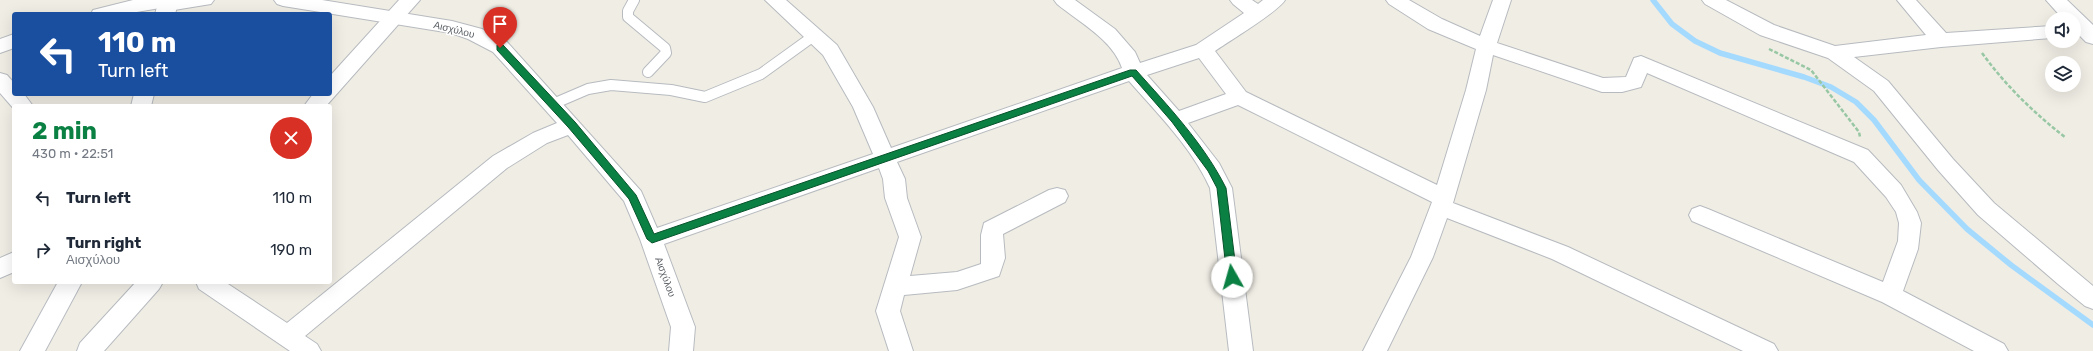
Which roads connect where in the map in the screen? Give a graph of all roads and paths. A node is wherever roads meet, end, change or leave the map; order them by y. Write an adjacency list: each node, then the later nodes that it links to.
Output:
1 (205, 0): 14 (street)
2 (283, 0): 18 (street, Αισχύλου)
3 (410, 0): 18 (street)
4 (634, 0): 30 (lane)
5 (802, 0): 15 (street)
6 (1064, 0): 31 (street)
7 (1238, 0): 17 (street)
8 (1276, 0): 17 (street)
9 (1395, 0): 26 (street)
10 (1502, 0): 26 (street)
11 (1711, 0): 29 (street)
12 (1906, 0): 23 (street)
13 (2056, 0): 19 (street)
14 (168, 5): 16 (street)
15 (779, 5): 21 (street)
16 (108, 12)
17 (1258, 12): 28 (street)
18 (394, 18): 33 (street); 40 (street, Αισχύλου)
19 (2086, 31)
20 (2045, 33): 22 (street)
21 (815, 35): 40 (lane); 45 (street)
22 (1978, 39): 23 (street); 43 (path)
23 (1942, 40): 29 (street)
24 (12, 42): 25 (street)
25 (0, 46)
26 (1486, 46): 44 (street); 47 (street)
27 (1762, 46): 44 (path)
28 (1203, 50): 31 (street); 37 (street)
29 (1835, 53): 57 (street)
30 (648, 72)
31 (1133, 72): 41 (street); 45 (street)
32 (0, 80): 34 (street)
33 (332, 87)
34 (12, 94)
35 (14, 96): 38 (street)
36 (323, 96): 39 (street)
37 (1239, 97): 41 (street); 47 (street)
38 (21, 104)
39 (316, 104)
40 (554, 104): 42 (street, Αισχύλου)
41 (1175, 120): 64 (street)
42 (572, 124): 49 (street, Αισχύλου); 58 (street)
43 (2066, 138)
44 (1861, 156): 56 (street)
45 (885, 159): 49 (street); 55 (street)
46 (1057, 196): 55 (street)
47 (1443, 203): 65 (street); 66 (street)
48 (1700, 215): 56 (street)
49 (652, 239): 62 (street, Αισχύλου)
50 (12, 262): 51 (street)
51 (0, 269)
52 (69, 284): 59 (street)
53 (149, 284): 60 (street)
54 (210, 284): 58 (street)
55 (897, 286): 63 (street)
56 (1890, 295): 67 (street)
57 (2093, 299)
58 (288, 336): 61 (street)
59 (32, 351)
60 (89, 351)
61 (309, 351)
62 (681, 351)
63 (901, 351)
64 (1241, 351)
65 (1375, 351)
66 (1766, 351)
67 (1996, 351)

